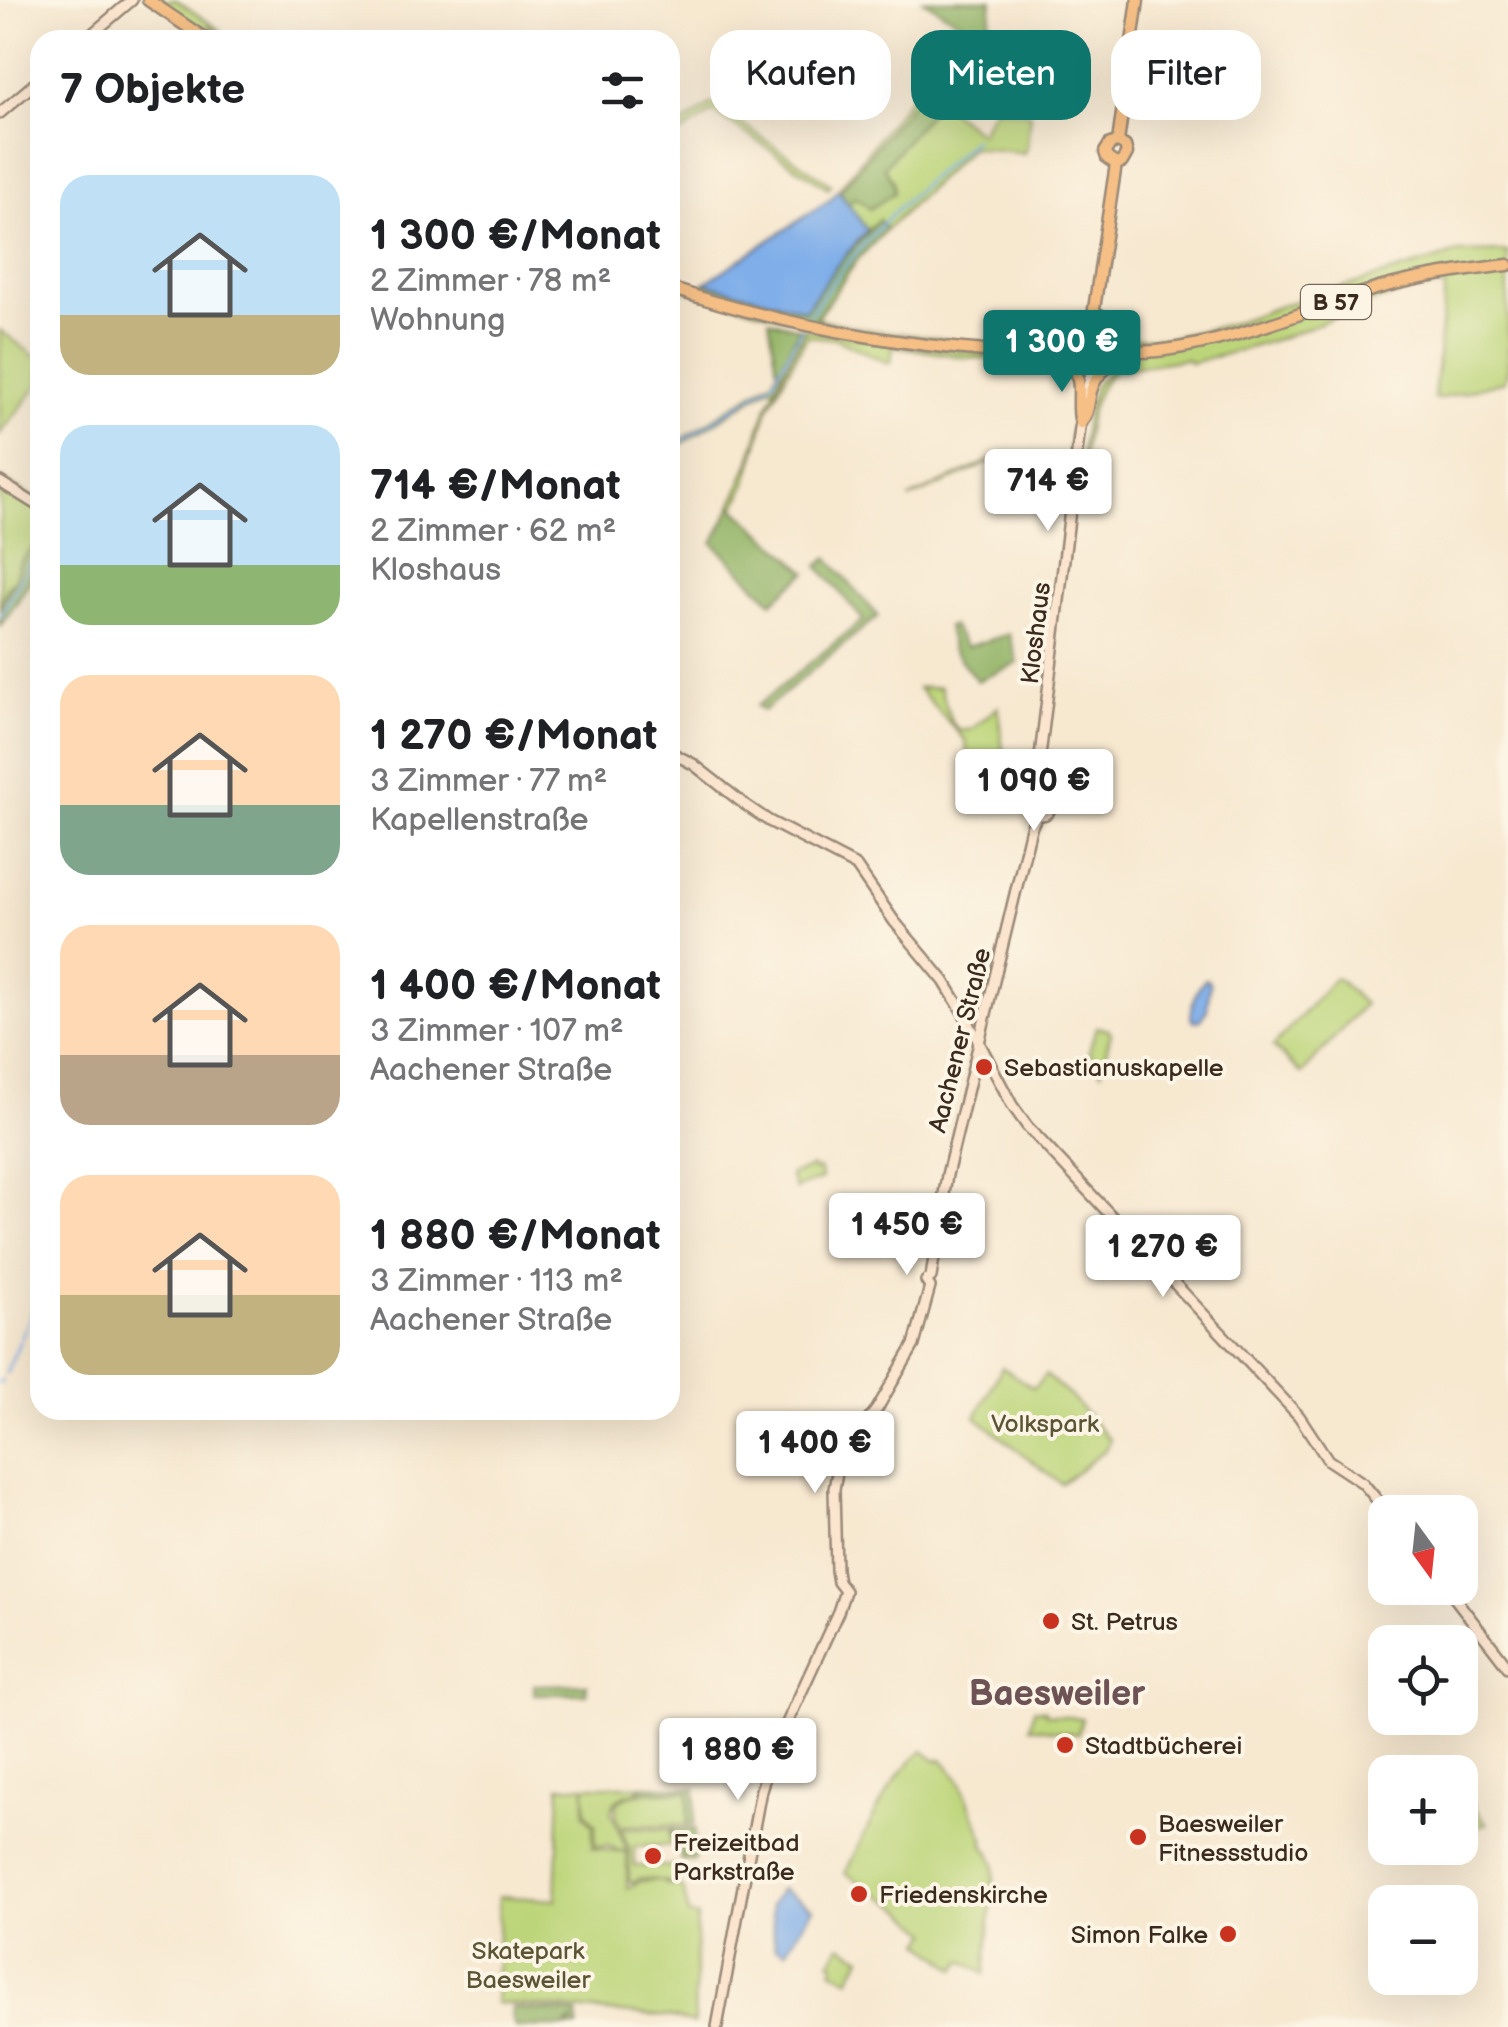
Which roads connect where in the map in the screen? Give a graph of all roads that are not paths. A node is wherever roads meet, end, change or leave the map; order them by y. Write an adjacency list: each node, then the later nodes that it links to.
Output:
1 (148, 0): 5 (main road)
2 (1138, 0): 9 (main road, B 57)
3 (130, 2): 4 (main road)
4 (98, 30)
5 (192, 30)
6 (30, 88): 7 (main road)
7 (0, 113)
8 (1508, 265): 12 (main road, B 57)
9 (1098, 287): 11 (main road, B 57); 12 (main road, B 57); 13 (main road)
10 (680, 291): 13 (main road)
11 (1098, 349): 12 (main road, B 57); 14 (main road); 14 (main road, B 57)
12 (1158, 351): 15 (main road)
13 (1017, 353): 14 (main road); 15 (main road)
14 (1083, 362): 15 (main road, Kloshaus)
15 (1080, 422): 19 (main road, Kloshaus)
16 (0, 482): 17 (main road)
17 (30, 500)
18 (680, 757): 20 (main road)
19 (1037, 814): 21 (main road, Aachener Straße)
20 (966, 1018): 21 (main road); 22 (main road)
21 (984, 1020): 22 (main road, Aachener Straße)
22 (978, 1043): 23 (main road); 24 (main road, Aachener Straße)
23 (999, 1080): 24 (main road); 25 (main road)
24 (968, 1087): 28 (main road, Aachener Straße)
25 (1373, 1495)
26 (1460, 1605): 27 (main road)
27 (1508, 1666)
28 (717, 2027)

